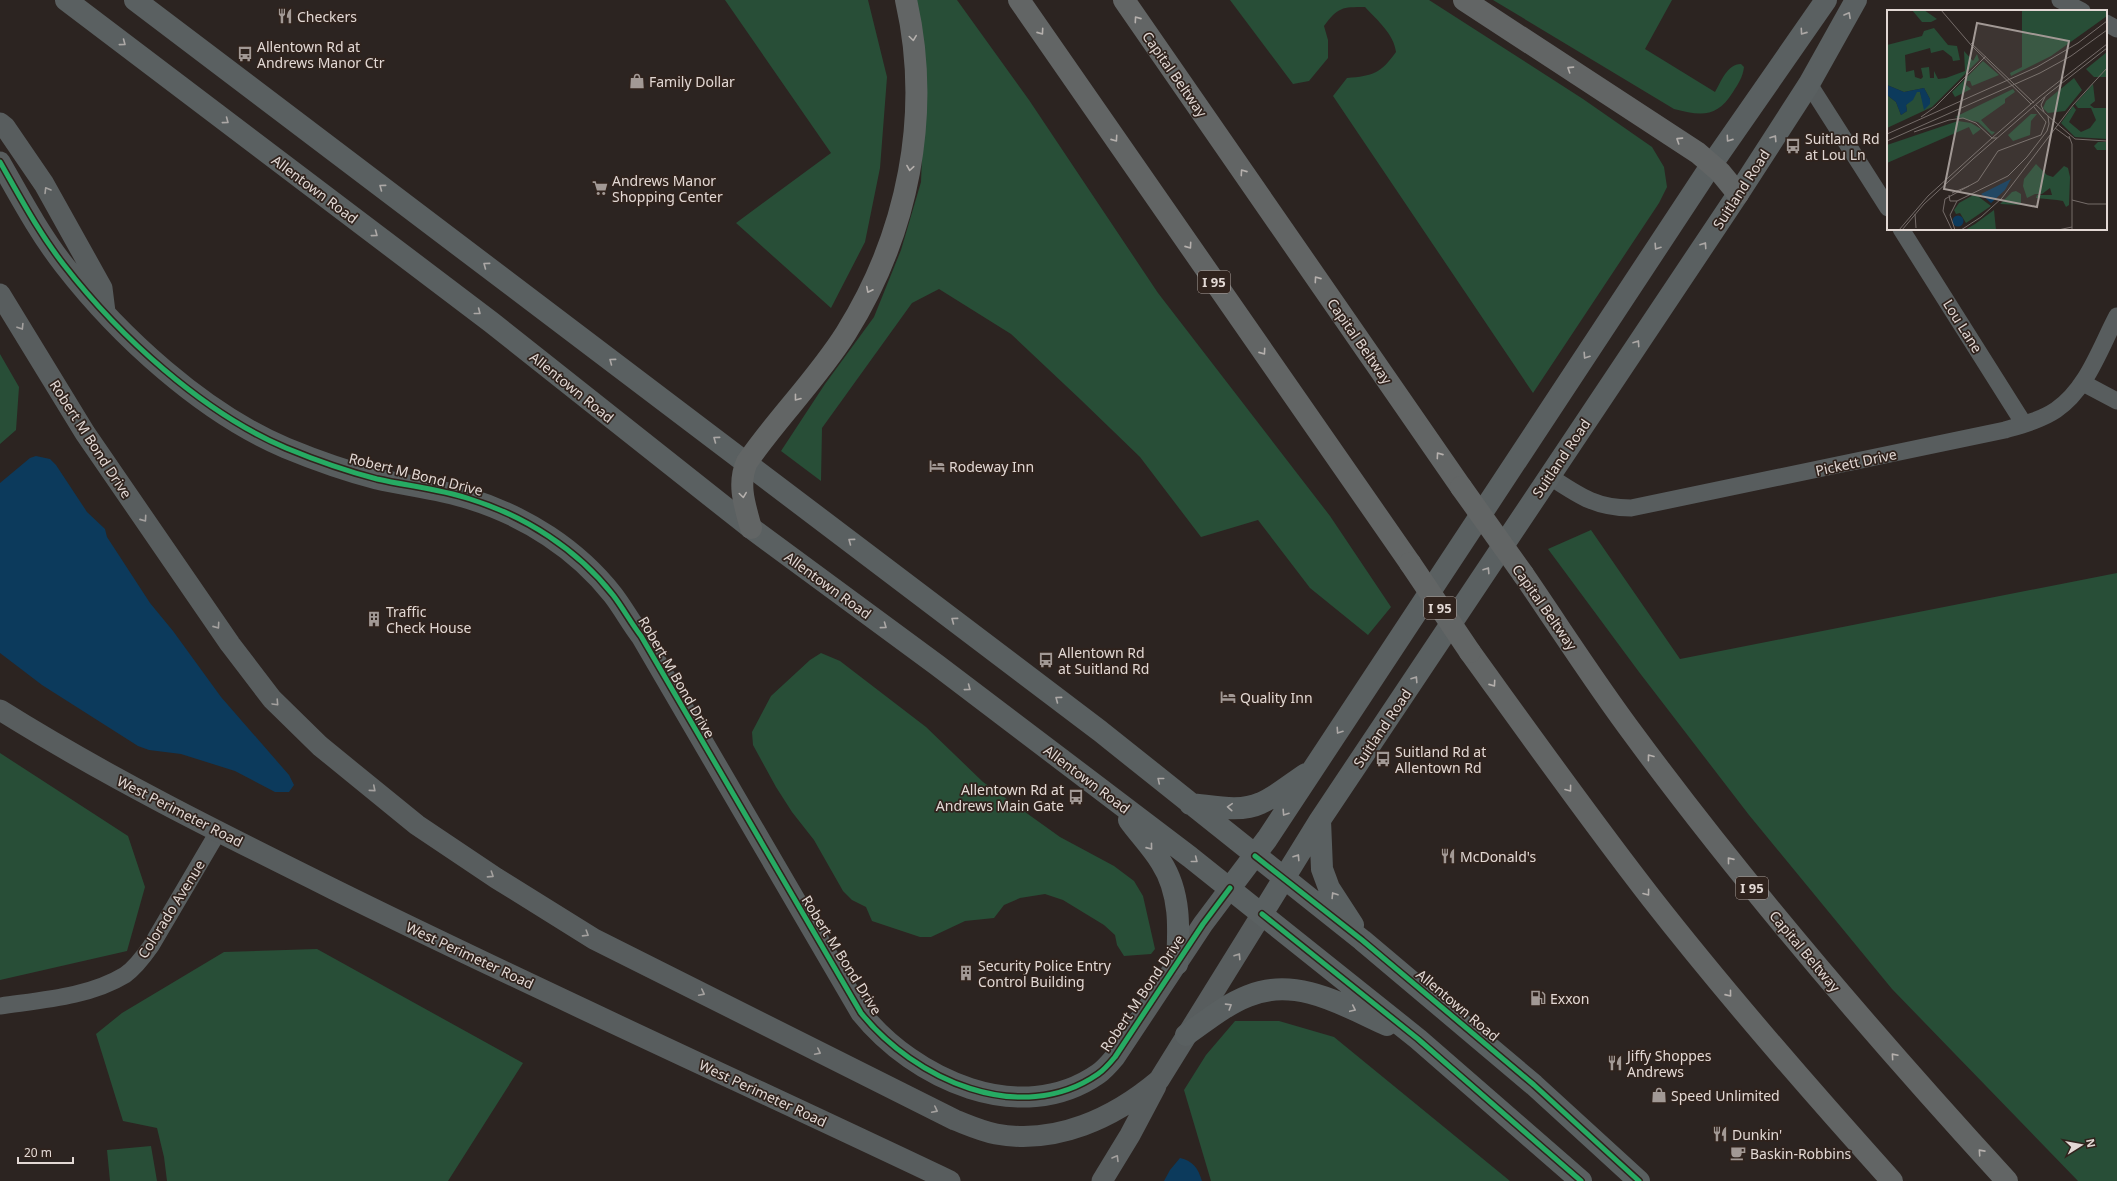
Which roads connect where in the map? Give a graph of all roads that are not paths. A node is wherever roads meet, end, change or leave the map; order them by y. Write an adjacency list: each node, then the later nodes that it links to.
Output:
1 (66, 0): 30 (main road, Allentown Road, one-way to 30)
2 (135, 0): 28 (main road, Allentown Road, one-way to 2)
3 (906, 0): 28 (highway, one-way to 28)
4 (1019, 0): 51 (highway, I 95, one-way to 51, bridge)
5 (1124, 0): 52 (highway, Capital Beltway / I 95, one-way to 5, bridge)
6 (1464, 0): 17 (highway, one-way to 6)
7 (1826, 0): 17 (main road, one-way to 17)
8 (1856, 0): 13 (main road, Suitland Road, one-way to 8)
9 (2060, 0): 10 (street)
10 (2080, 10)
11 (2107, 24): 12 (street)
12 (2117, 29)
13 (1810, 84): 19 (main road, Suitland Road, one-way to 13); 20 (street)
14 (0, 123): 23 (street, one-way to 14)
15 (0, 139): 23 (street, Robert M Bond Drive)
16 (0, 162): 23 (street, Robert M Bond Drive)
17 (1712, 164): 19 (highway); 32 (main road, one-way to 32)
18 (0, 187): 23 (street)
19 (1738, 194): 29 (main road, Suitland Road, one-way to 19)
20 (1887, 206)
21 (1902, 230): 27 (street, Lou Lane)
22 (0, 294): 46 (street, Robert M Bond Drive, one-way to 46)
23 (106, 312): 42 (street, Robert M Bond Drive)
24 (2117, 316): 25 (street, Pickett Drive)
25 (2083, 383): 26 (street); 27 (street, Pickett Drive)
26 (2117, 401)
27 (2024, 424): 29 (street, Pickett Drive)
28 (747, 462): 30 (highway, one-way to 30); 34 (main road, Allentown Road, one-way to 28)
29 (1549, 476): 35 (main road, Suitland Road, one-way to 29)
30 (751, 528): 33 (main road, Allentown Road, one-way to 33)
31 (0, 710): 36 (street, West Perimeter Road)
32 (1314, 769): 34 (main road, one-way to 34); 37 (main road, one-way to 37)
33 (1108, 795): 39 (main road, Allentown Road, one-way to 39); 42 (main road, one-way to 42)
34 (1190, 804): 37 (main road, Allentown Road)
35 (1320, 820): 38 (main road, Suitland Road, one-way to 35); 41 (main road, one-way to 35)
36 (218, 832): 43 (street, Colorado Avenue); 47 (street, West Perimeter Road)
37 (1255, 856): 38 (main road, Allentown Road); 39 (main road)
38 (1284, 878): 40 (main road, Suitland Road); 41 (main road, Allentown Road)
39 (1230, 888): 40 (main road, Allentown Road); 42 (street, Robert M Bond Drive)
40 (1262, 914): 44 (street, Robert M Bond Drive, one-way to 40); 45 (main road, Allentown Road)
41 (1362, 940): 50 (main road, Allentown Road)
42 (1178, 964)
43 (0, 1006)
44 (1186, 1035): 45 (main road, one-way to 45); 46 (street, Robert M Bond Drive)
45 (1418, 1039): 49 (main road, Allentown Road)
46 (1159, 1080): 48 (street, one-way to 46)
47 (950, 1181)
48 (1102, 1181)
49 (1581, 1181)
50 (1639, 1181)
51 (1892, 1181)
52 (2007, 1181)

